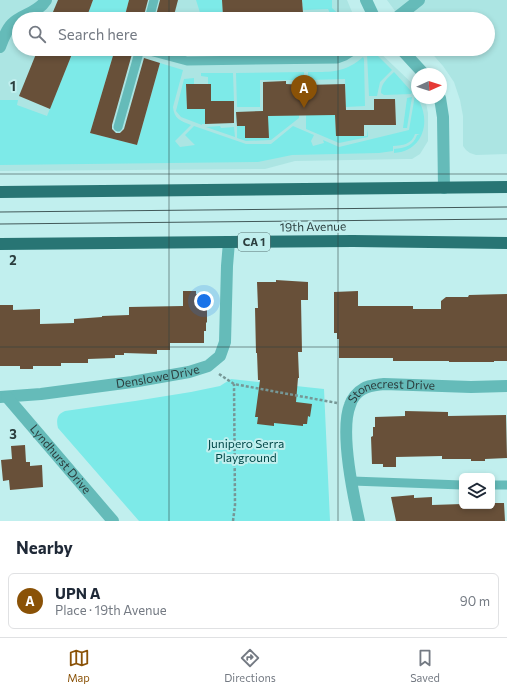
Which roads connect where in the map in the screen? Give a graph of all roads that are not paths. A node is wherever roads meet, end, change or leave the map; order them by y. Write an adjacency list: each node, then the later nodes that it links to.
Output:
1 (46, 0): 5 (street)
2 (154, 0): 6 (lane)
3 (366, 0): 7 (street)
4 (419, 0): 8 (street)
5 (32, 12)
6 (151, 12)
7 (372, 12)
8 (404, 12)
9 (12, 23): 10 (street)
10 (0, 47)
11 (139, 56): 17 (lane)
12 (168, 56): 13 (lane)
13 (345, 56)
14 (407, 56): 15 (street)
15 (418, 68)
16 (441, 104): 19 (street)
17 (118, 127)
18 (507, 187): 19 (highway)
19 (444, 188): 20 (highway)
20 (0, 192)
21 (229, 242): 22 (highway, 19th Avenue / CA 1); 23 (highway, 19th Avenue / CA 1); 25 (street, Denslowe Drive)
22 (507, 243)
23 (0, 244)
24 (507, 386): 26 (street, Stonecrest Drive)
25 (3, 397): 30 (street, Lyndhurst Drive)
26 (352, 481): 27 (lane); 31 (street, Stonecrest Drive)
27 (459, 485)
28 (495, 485): 29 (lane)
29 (507, 485)
30 (113, 521)
31 (359, 521)

